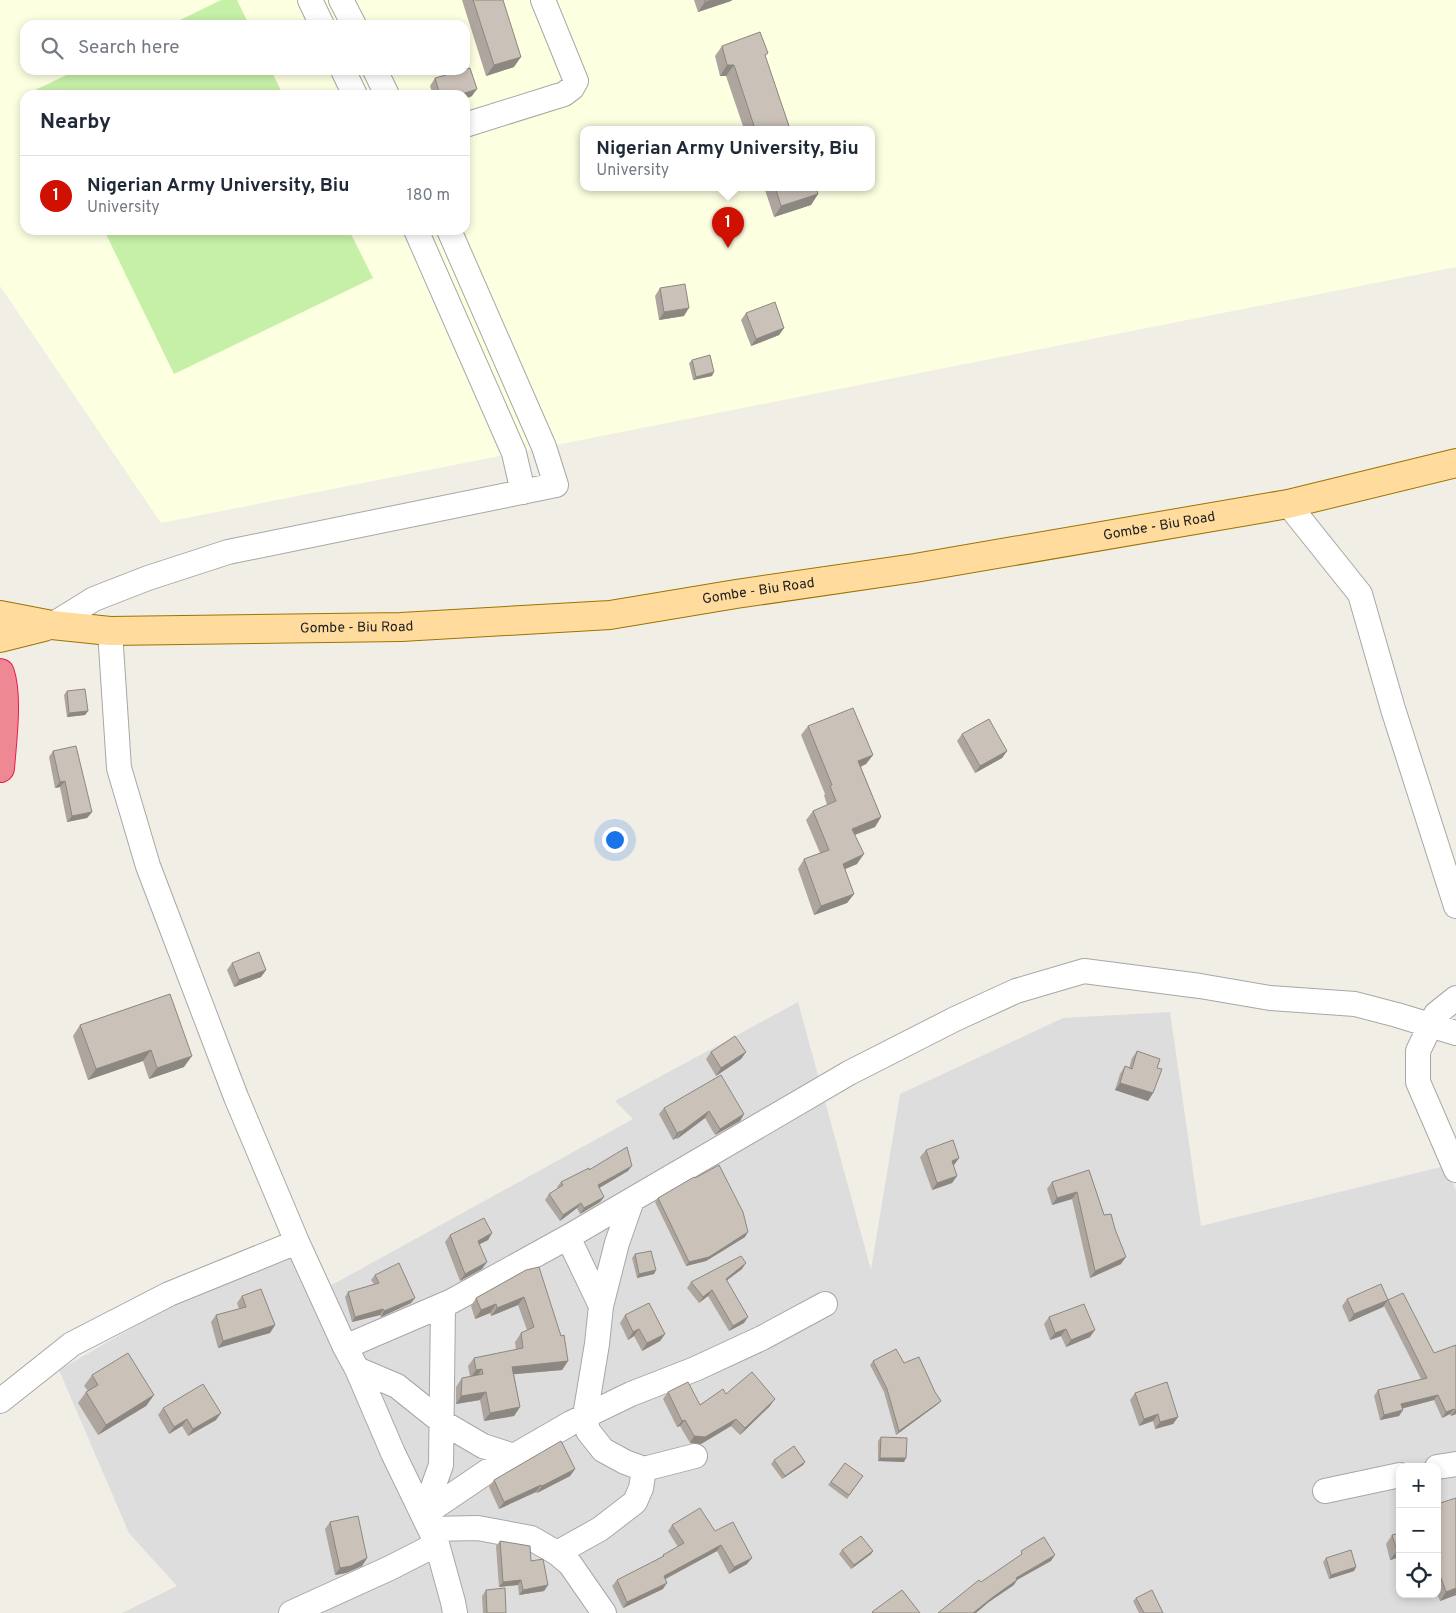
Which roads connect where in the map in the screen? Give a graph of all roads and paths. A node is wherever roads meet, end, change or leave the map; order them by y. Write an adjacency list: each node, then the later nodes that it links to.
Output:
1 (310, 0): 4 (street)
2 (342, 0): 5 (street)
3 (543, 0): 10 (street)
4 (320, 20)
5 (352, 20)
6 (345, 75): 8 (street)
7 (377, 75): 9 (street)
8 (353, 90)
9 (385, 90)
10 (470, 123)
11 (418, 235): 14 (street)
12 (451, 235): 14 (street)
13 (1456, 463): 15 (main road, Gombe - Biu Road)
14 (523, 492): 17 (street)
15 (1288, 504): 18 (main road, Gombe - Biu Road); 22 (street)
16 (0, 615): 17 (main road, Gombe - Biu Road)
17 (52, 625): 18 (main road, Gombe - Biu Road); 19 (main road, Gombe - Biu Road)
18 (110, 631): 29 (street)
19 (0, 638)
20 (0, 672): 21 (highway)
21 (0, 768)
22 (1456, 906)
23 (1456, 998): 24 (street)
24 (1430, 1025): 25 (street); 26 (street); 27 (street)
25 (1456, 1033)
26 (1456, 1170)
27 (632, 1200): 28 (street); 32 (street)
28 (568, 1237): 31 (street); 32 (street)
29 (298, 1242): 33 (street); 35 (street)
30 (825, 1304): 36 (street)
31 (443, 1306): 33 (street); 37 (street)
32 (600, 1306): 36 (street)
33 (345, 1347): 34 (street)
34 (358, 1369): 37 (street); 45 (street)
35 (0, 1401)
36 (585, 1416): 38 (street); 42 (street)
37 (442, 1422): 38 (street); 45 (street)
38 (514, 1456): 45 (street)
39 (695, 1456): 42 (street)
40 (1456, 1464): 41 (street)
41 (1441, 1466)
42 (644, 1469): 46 (street)
43 (1396, 1476): 44 (street)
44 (1325, 1491)
45 (430, 1530): 46 (street); 47 (street); 48 (street)
46 (557, 1553): 49 (street)
47 (291, 1613)
48 (454, 1613)
49 (604, 1613)

